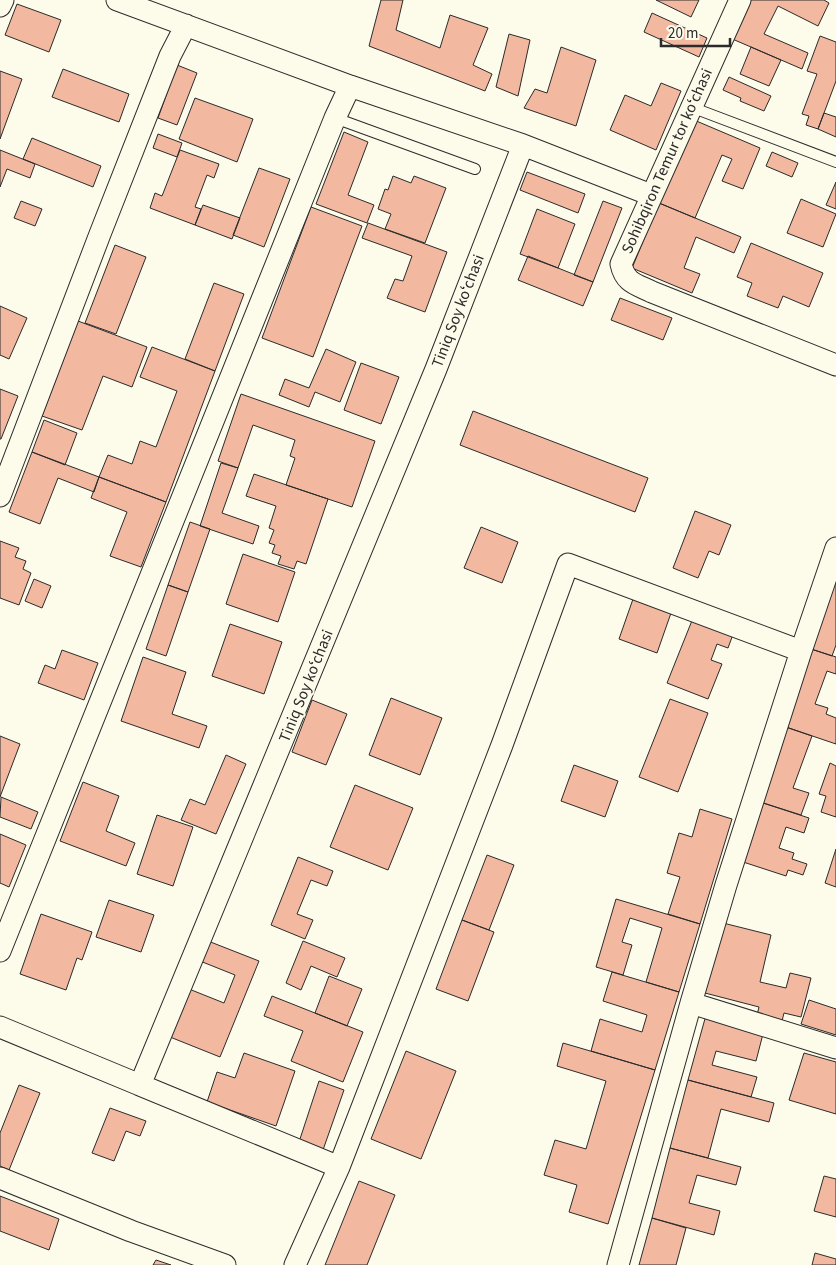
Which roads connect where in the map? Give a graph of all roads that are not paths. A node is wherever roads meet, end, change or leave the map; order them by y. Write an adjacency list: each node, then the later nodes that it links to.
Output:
1 (3, 0): 4 (street)
2 (117, 0): 5 (street)
3 (740, 0): 7 (street, Sohibqiron Temur tor koʻchasi)
4 (0, 6)
5 (186, 25): 6 (street); 14 (street)
6 (350, 86): 8 (street); 9 (street)
7 (691, 107): 10 (lane); 12 (street, Sohibqiron Temur tor koʻchasi)
8 (335, 118): 11 (lane); 17 (street)
9 (523, 146): 12 (street); 21 (street, Tiniq Soy koʻchasi)
10 (836, 162)
11 (475, 169)
12 (651, 195): 13 (street, Sohibqiron Temur tor koʻchasi)
13 (836, 365)
14 (0, 496)
15 (836, 548): 16 (street)
16 (801, 651): 18 (street); 22 (street)
17 (0, 951)
18 (691, 1003): 20 (street); 26 (street)
19 (0, 1027): 21 (street)
20 (836, 1048)
21 (140, 1085): 22 (street)
22 (338, 1167): 25 (street)
23 (0, 1178): 24 (street)
24 (225, 1265)
25 (295, 1265)
26 (618, 1265)

